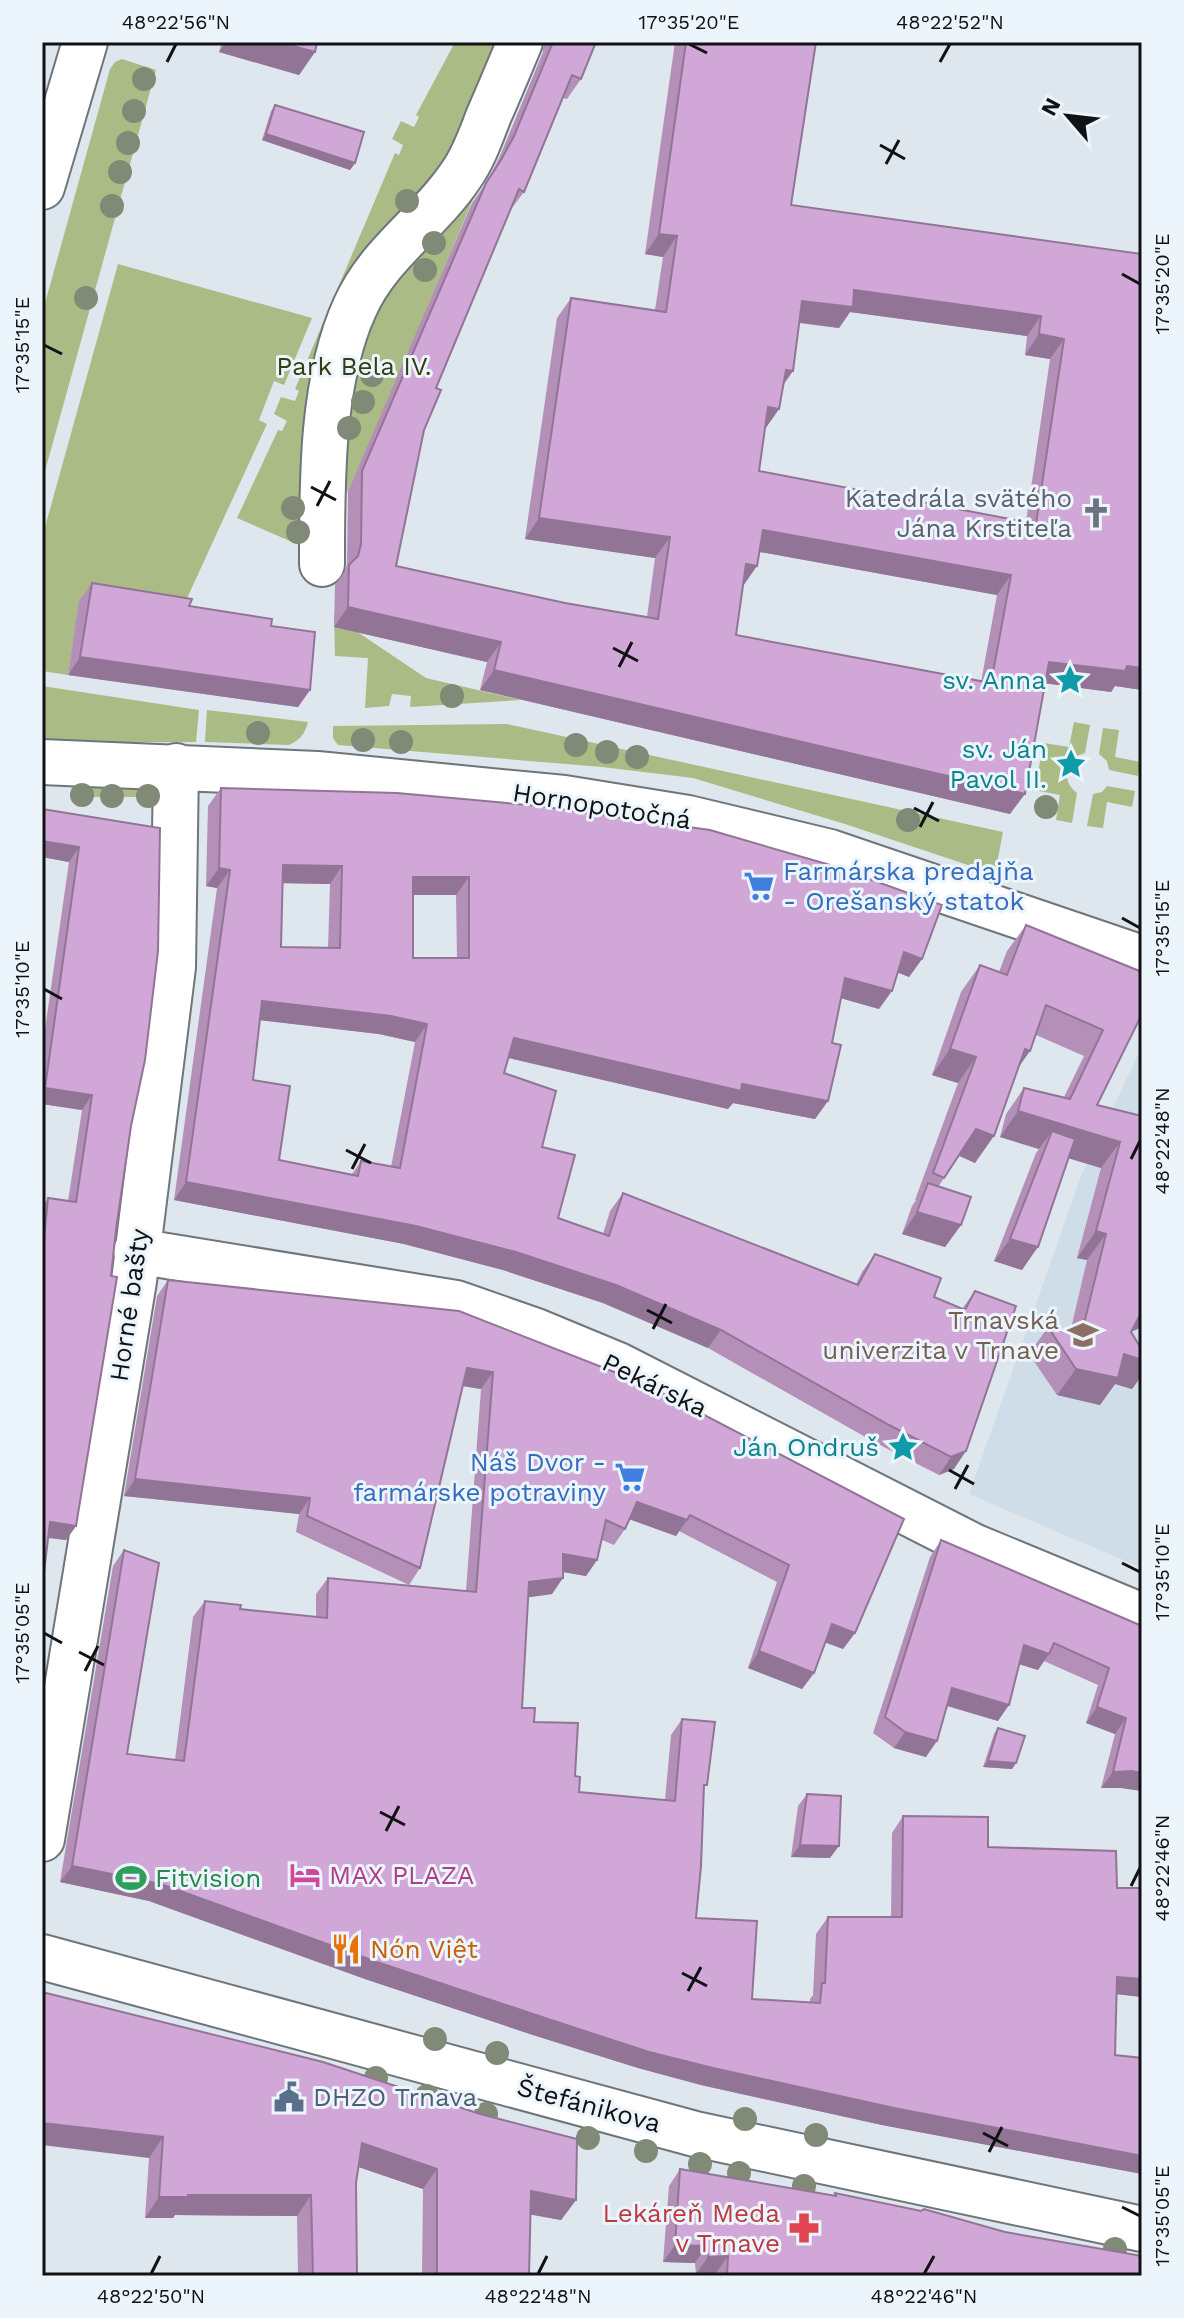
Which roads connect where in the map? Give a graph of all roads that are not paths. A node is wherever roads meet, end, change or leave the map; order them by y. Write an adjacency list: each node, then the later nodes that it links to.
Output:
1 (85, 42): 3 (street)
2 (520, 42): 4 (street)
3 (42, 187)
4 (322, 564)
5 (42, 762): 6 (street, Hornopotočná)
6 (176, 766): 7 (street, Hornopotočná); 8 (street, Horné bašty)
7 (1142, 958)
8 (136, 1251): 9 (street, Pekárska); 10 (street, Horné bašty)
9 (1142, 1616)
10 (42, 1839)
11 (42, 1957): 12 (street, Štefánikova)
12 (1142, 2229)

